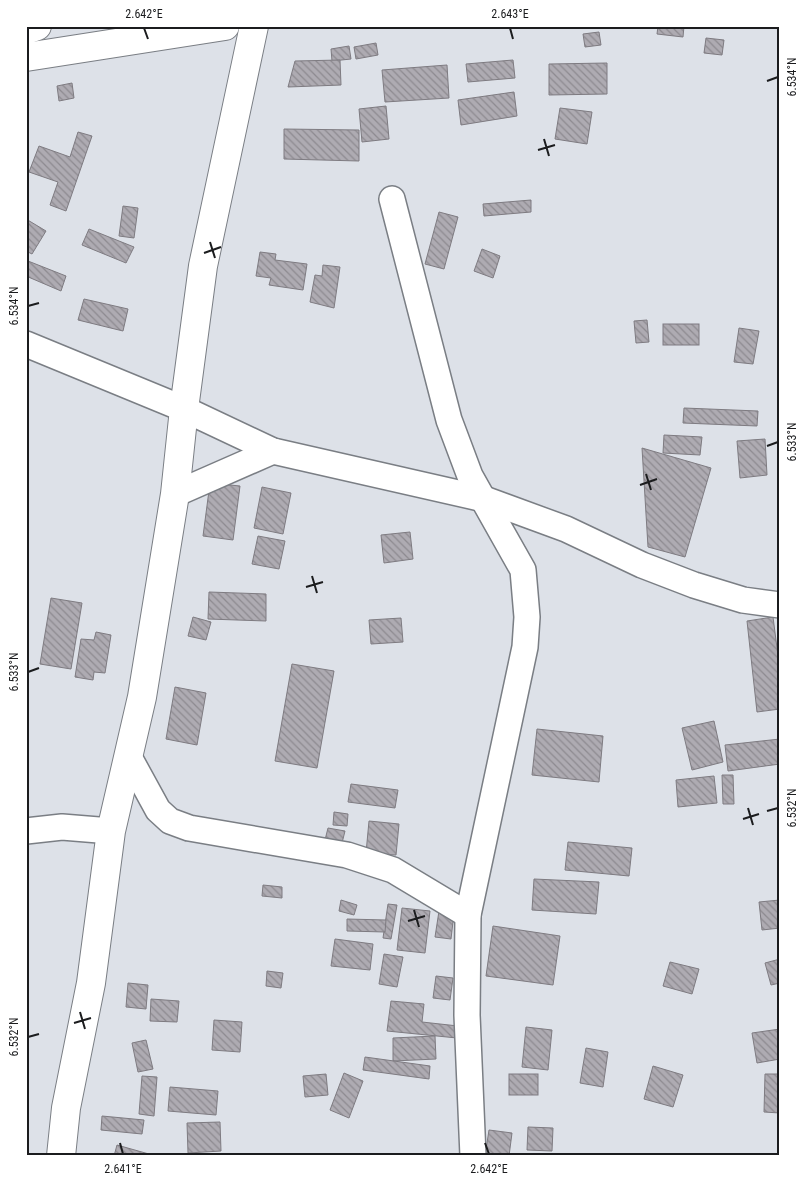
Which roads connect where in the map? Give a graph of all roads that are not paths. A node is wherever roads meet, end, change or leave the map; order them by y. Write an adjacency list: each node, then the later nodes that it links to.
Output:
1 (37, 26): 4 (street)
2 (225, 26): 5 (street)
3 (254, 26): 8 (street)
4 (26, 30)
5 (26, 57)
6 (392, 198): 11 (street)
7 (26, 344): 8 (street)
8 (184, 408): 9 (street); 10 (street)
9 (273, 451): 10 (street); 11 (street)
10 (175, 494): 13 (street)
11 (484, 499): 12 (street); 16 (street)
12 (780, 604)
13 (129, 757): 15 (street); 16 (street)
14 (26, 831): 15 (street)
15 (111, 831): 17 (street)
16 (468, 915): 18 (street)
17 (61, 1156)
18 (473, 1156)

